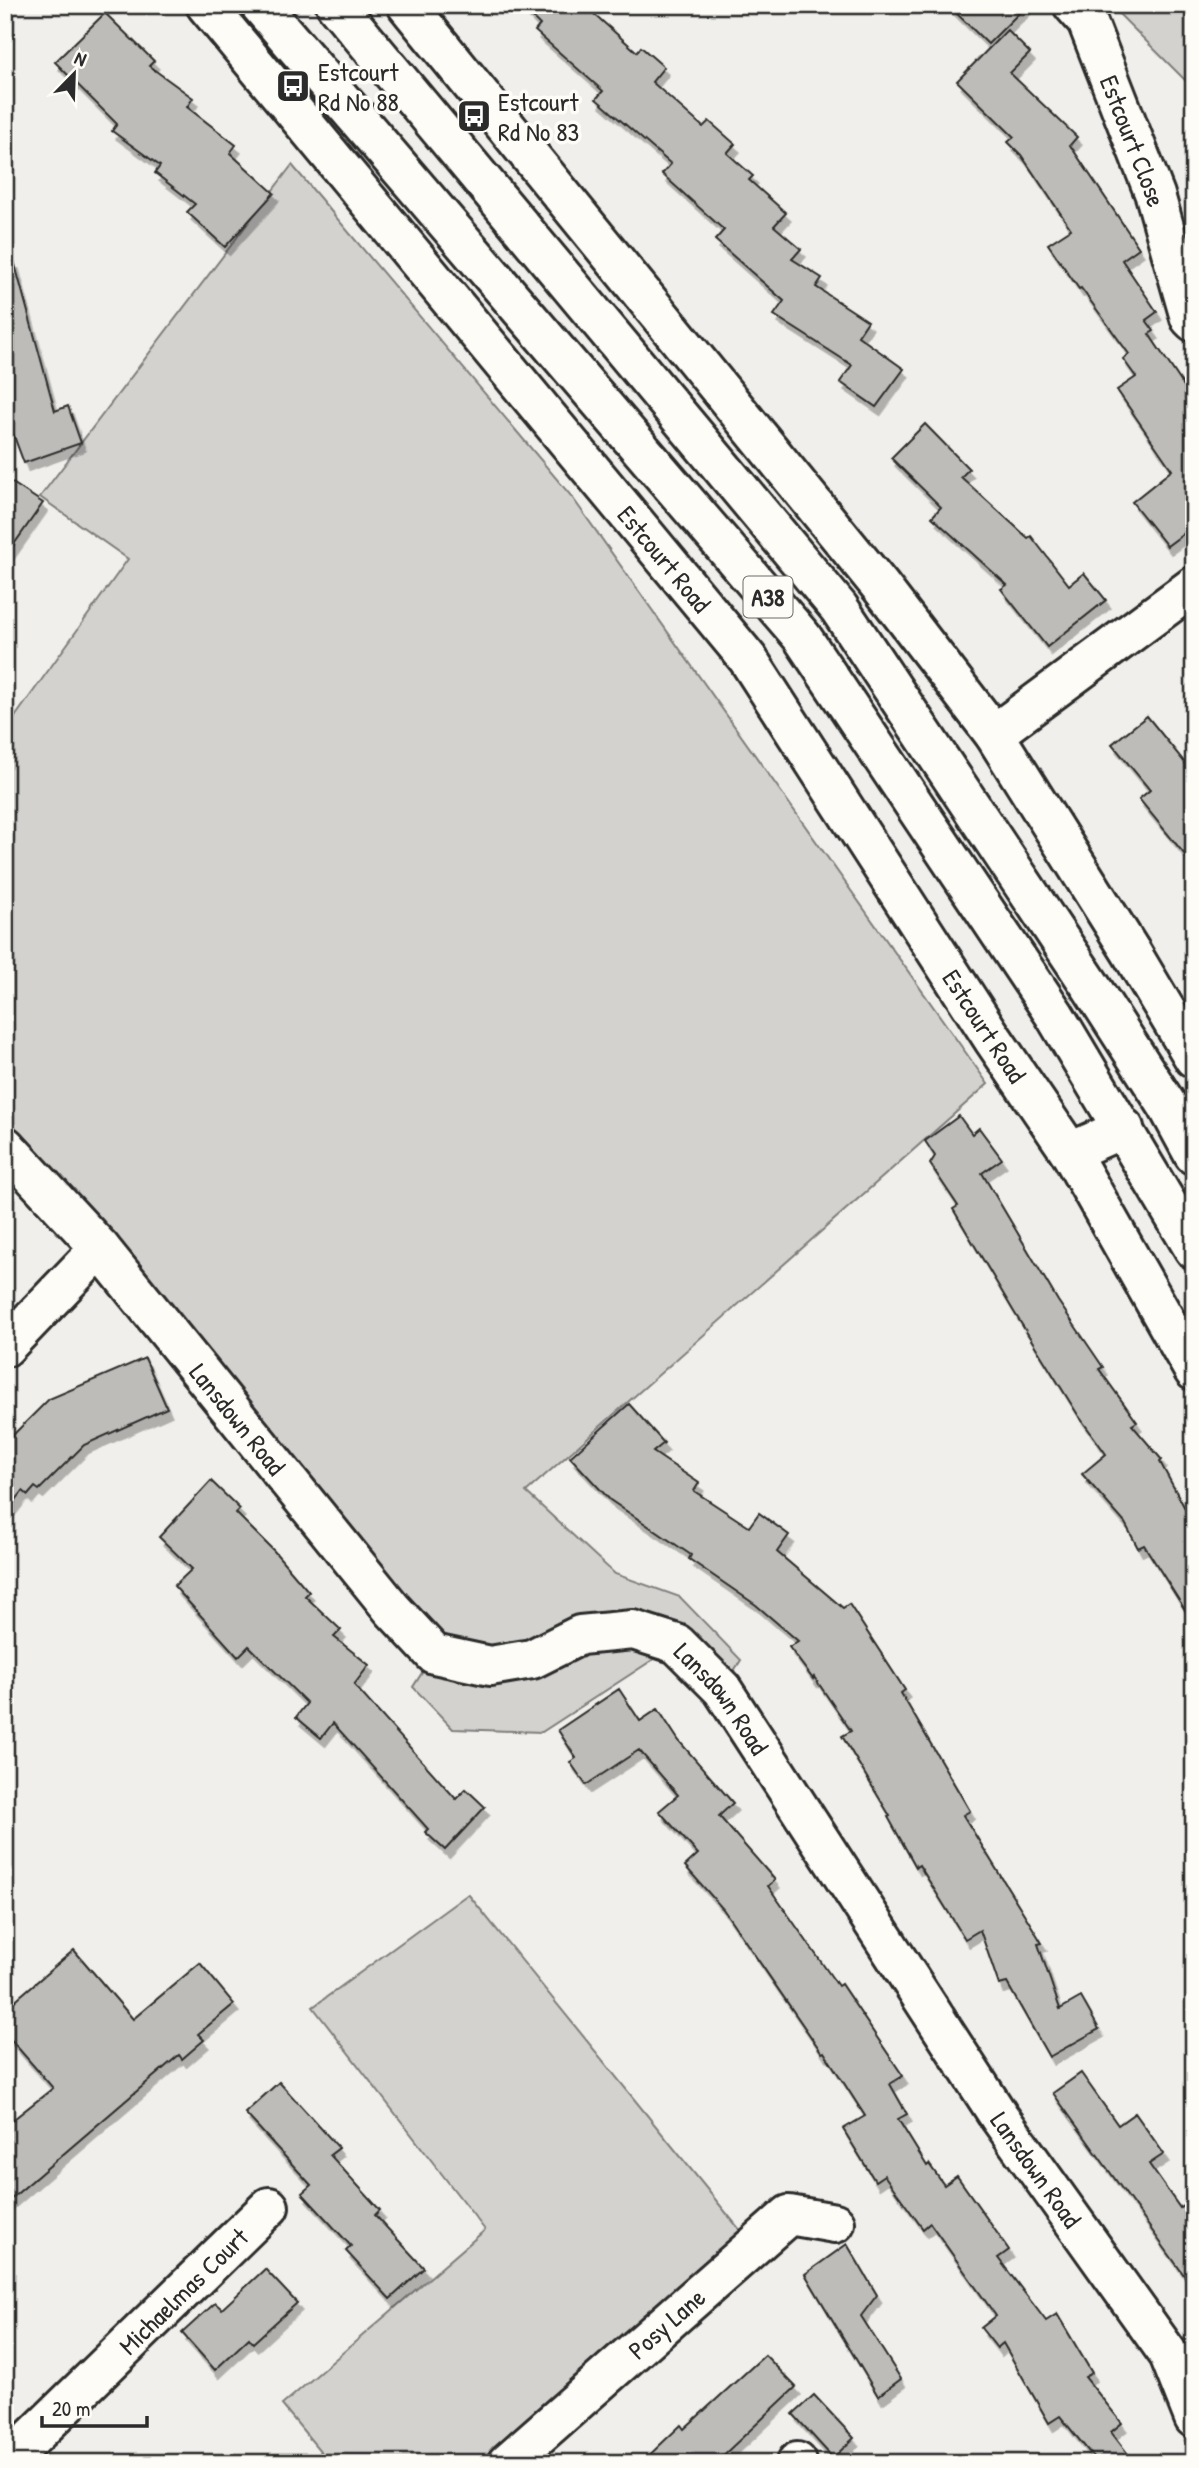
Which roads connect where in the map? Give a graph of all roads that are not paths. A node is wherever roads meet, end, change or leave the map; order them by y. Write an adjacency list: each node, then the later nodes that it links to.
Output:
1 (206, 5): 16 (street, Estcourt Road)
2 (260, 5): 14 (street, Estcourt Road / A38)
3 (336, 5): 9 (street, A38)
4 (407, 5): 7 (street)
5 (1073, 5): 6 (street, Estcourt Close)
6 (1194, 322)
7 (881, 586): 9 (street); 10 (street)
8 (1194, 586): 10 (street)
9 (839, 608): 12 (street, A38)
10 (994, 734): 11 (street)
11 (1131, 952): 12 (street); 13 (street)
12 (1090, 985): 17 (street, A38)
13 (1194, 1058)
14 (1124, 1128): 16 (street); 19 (street, Estcourt Road / A38)
15 (5, 1146): 18 (street, Lansdown Road)
16 (1070, 1152): 21 (street, Estcourt Road)
17 (1194, 1155)
18 (100, 1248): 20 (street); 24 (street, Lansdown Road)
19 (1194, 1249)
20 (5, 1347)
21 (1194, 1371)
22 (269, 2207): 25 (street, Michaelmas Court)
23 (835, 2223): 26 (street, Posy Lane)
24 (1194, 2418)
25 (6, 2463)
26 (507, 2463)

